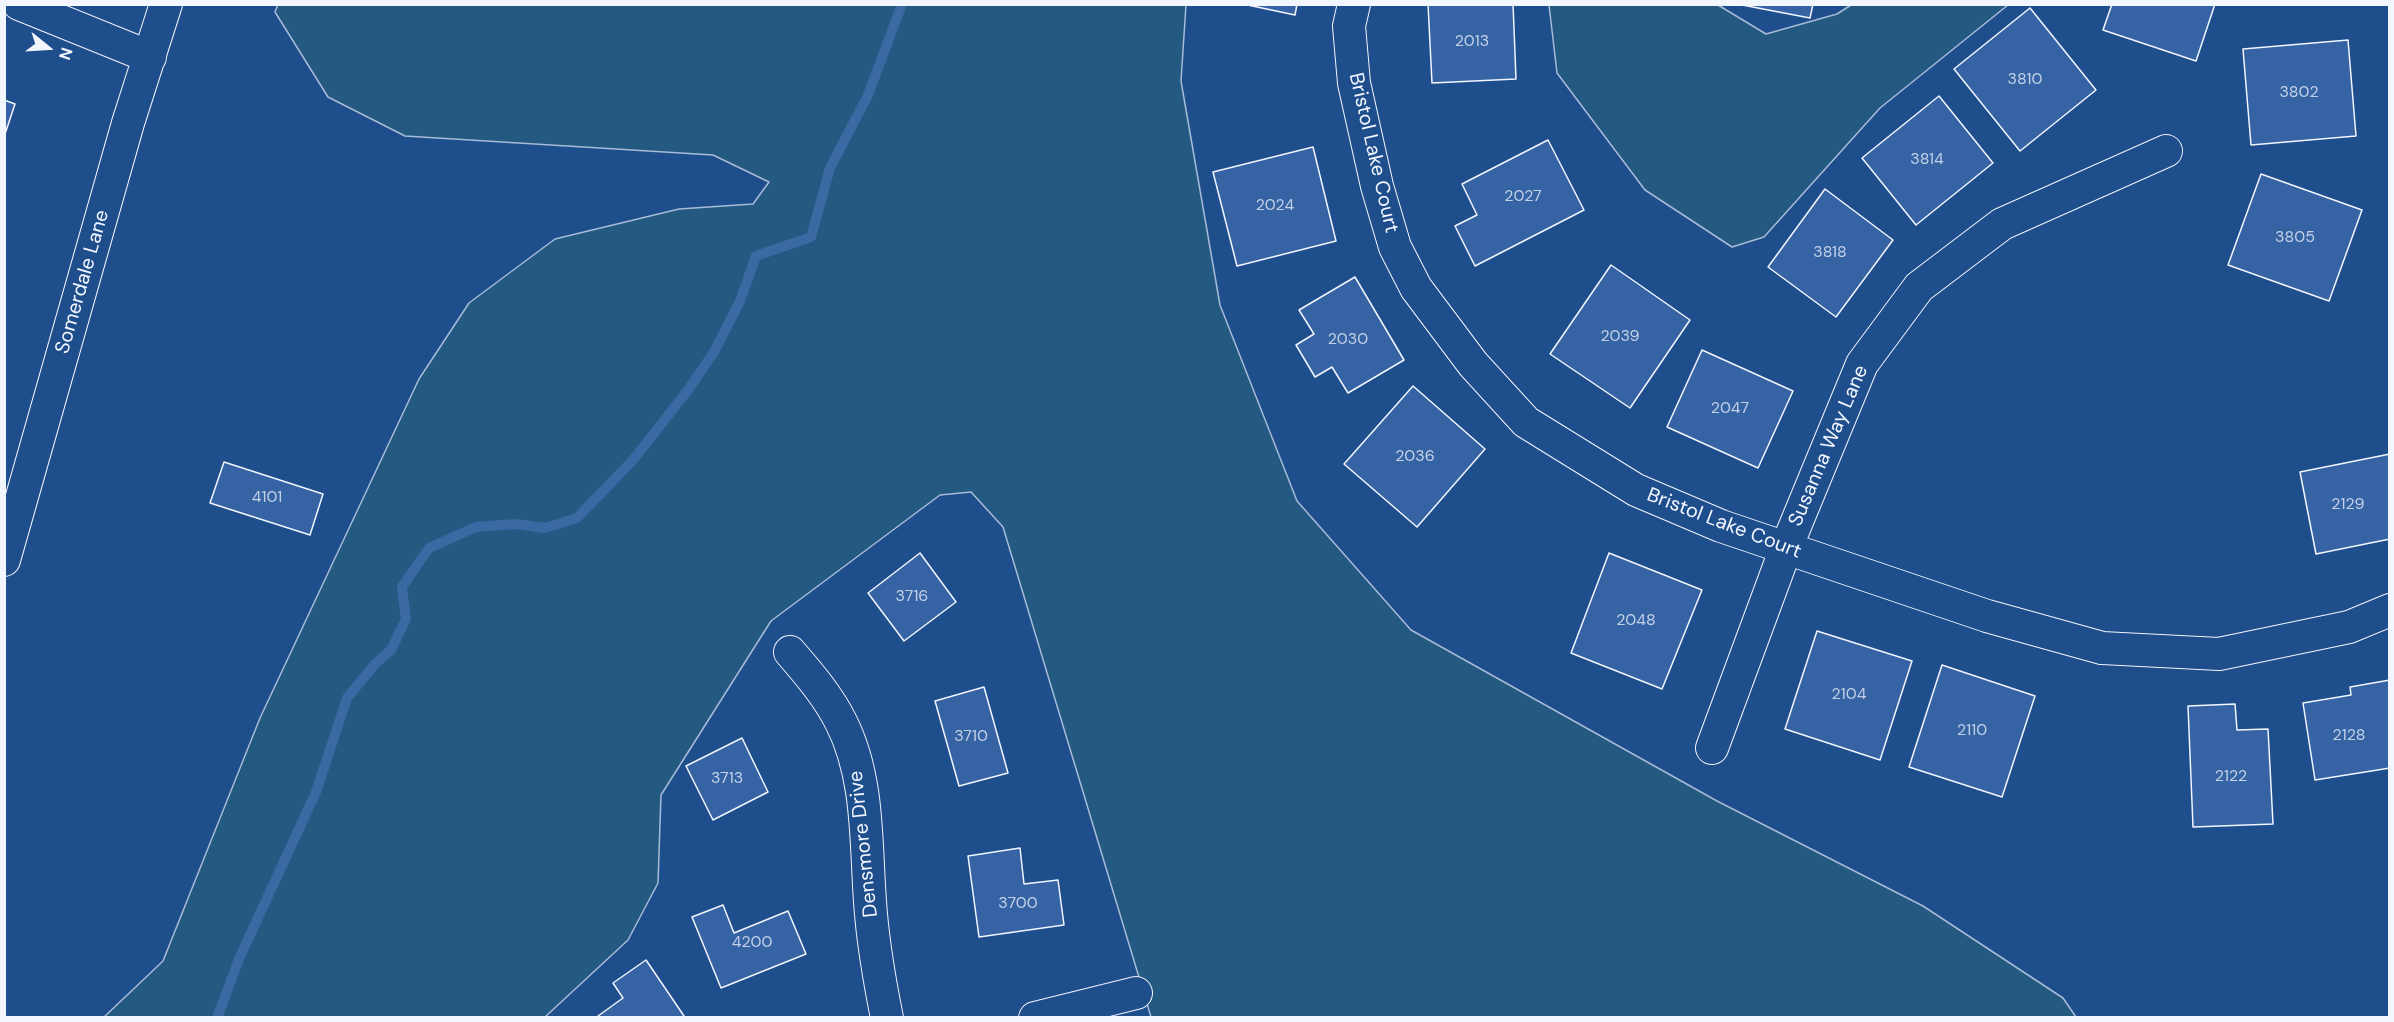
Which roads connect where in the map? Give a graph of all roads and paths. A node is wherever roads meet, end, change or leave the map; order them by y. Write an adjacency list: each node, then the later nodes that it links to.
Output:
1 (19, 4): 4 (street)
2 (166, 4): 4 (street, Somerdale Lane)
3 (1354, 4): 6 (street, Bristol Lake Court)
4 (150, 57): 7 (street, Somerdale Lane)
5 (2166, 151): 6 (street, Susanna Way Lane)
6 (1786, 548): 8 (street, Bristol Lake Court); 10 (street, Susanna Way Lane)
7 (4, 560)
8 (2390, 610)
9 (790, 652): 12 (street, Densmore Drive)
10 (1712, 748)
11 (1136, 993): 13 (street)
12 (887, 1017)
13 (1035, 1017)

